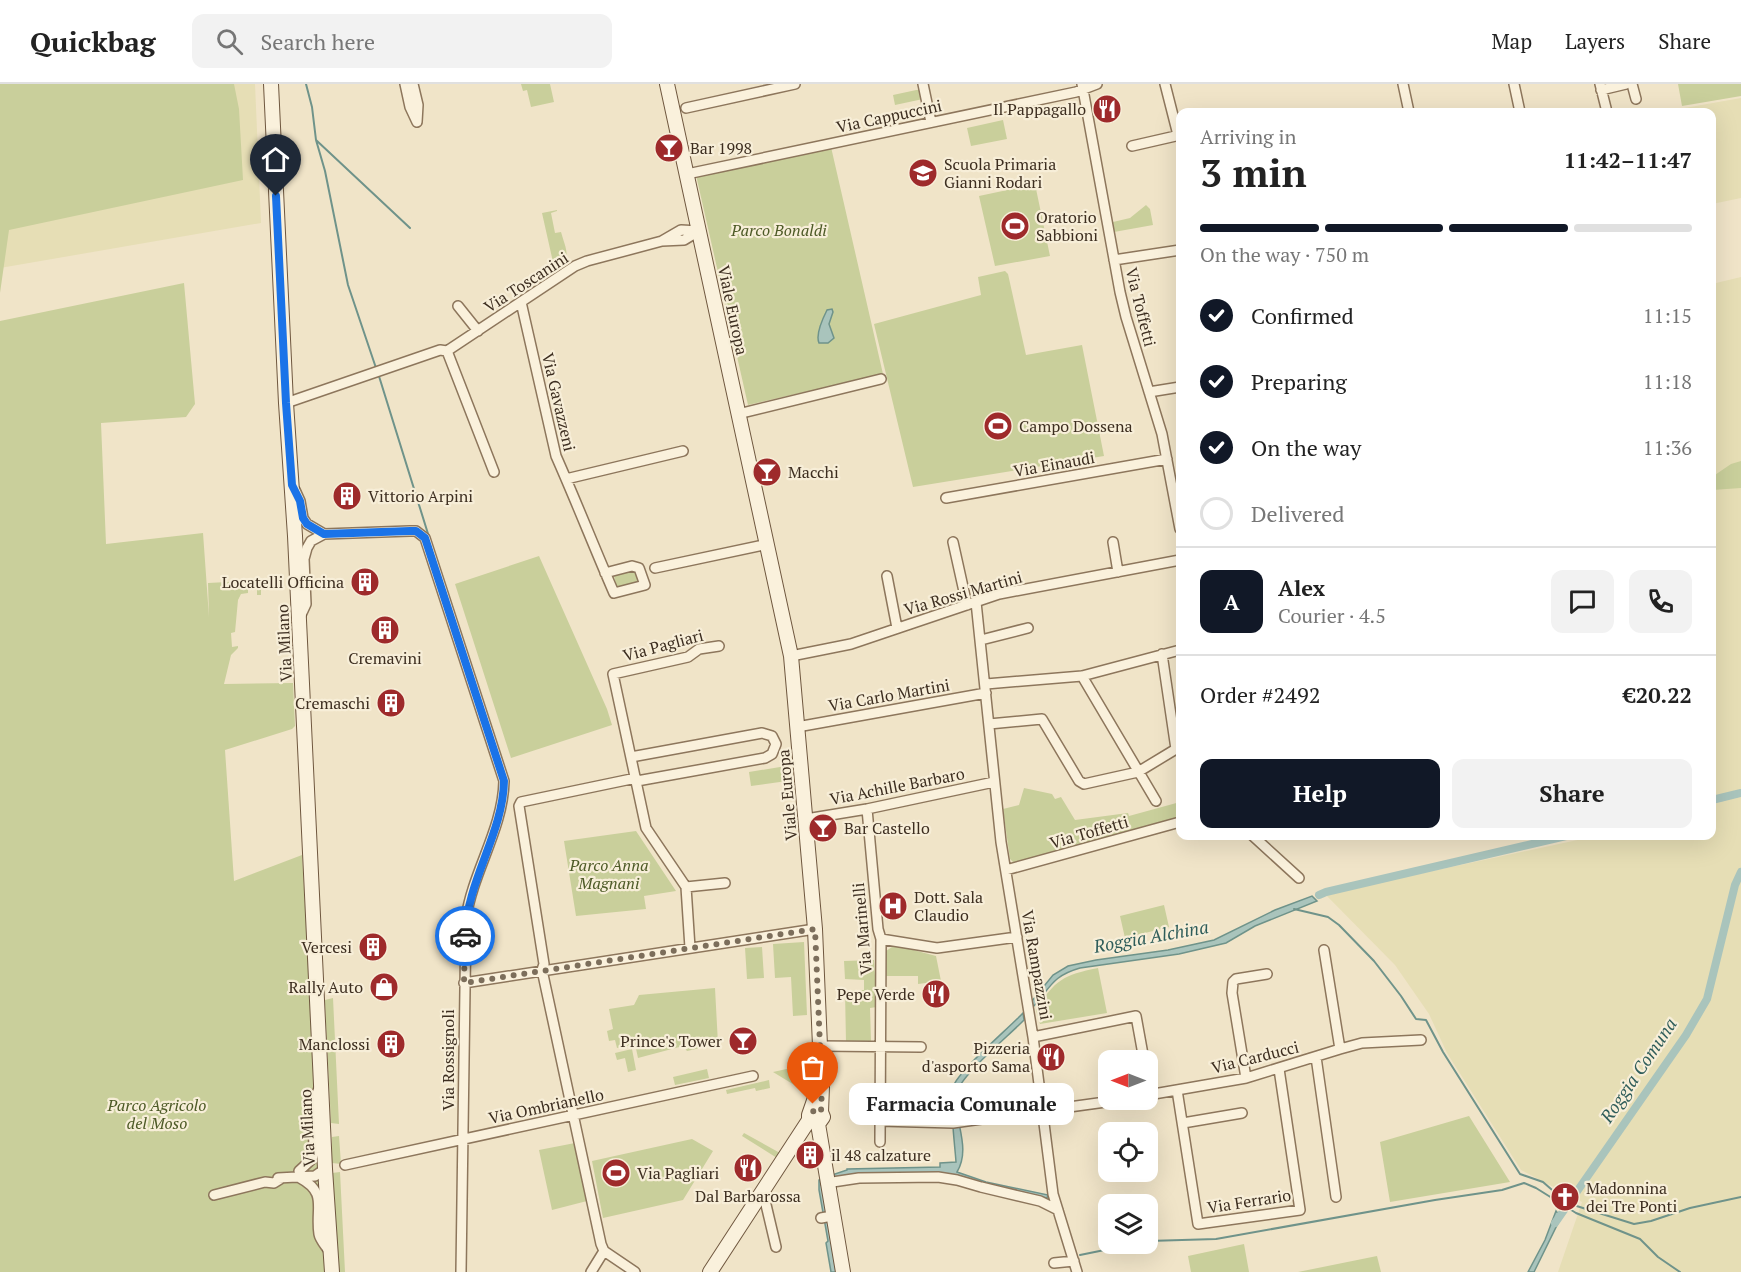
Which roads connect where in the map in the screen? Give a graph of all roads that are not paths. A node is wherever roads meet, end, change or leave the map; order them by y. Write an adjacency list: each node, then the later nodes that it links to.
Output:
1 (271, 84): 35 (street, Via Milano)
2 (405, 84): 3 (street)
3 (413, 84)
4 (667, 84): 24 (street, Viale Europa)
5 (795, 84): 16 (street)
6 (923, 84): 20 (street)
7 (1097, 84): 13 (street, Via Cappuccini)
8 (1165, 84): 21 (street)
9 (1403, 84): 17 (street)
10 (1514, 84): 18 (street)
11 (1626, 84): 14 (street)
12 (1632, 84): 15 (street)
13 (1083, 86): 20 (street, Via Cappuccini); 27 (street, Via Toffetti)
14 (1601, 87): 19 (street)
15 (1636, 99)
16 (686, 108)
17 (1408, 108)
18 (1519, 108)
19 (1606, 108)
20 (931, 122): 24 (street, Via Cappuccini)
21 (1176, 124)
22 (1176, 136): 23 (street)
23 (1132, 146)
24 (687, 174): 25 (street, Viale Europa)
25 (699, 231): 28 (street, Via Toscanini); 36 (street, Viale Europa)
26 (1176, 250): 27 (street)
27 (1114, 260): 34 (street, Via Toffetti)
28 (521, 302): 30 (street, Via Toscanini); 40 (street, Via Gavazzeni)
29 (458, 306): 30 (street)
30 (478, 331): 31 (street, Via Toscanini)
31 (447, 351): 35 (street, Via Toscanini); 39 (street)
32 (881, 379): 36 (street)
33 (1176, 388): 34 (street)
34 (1149, 392): 38 (street, Via Toffetti)
35 (286, 403): 41 (street, Via Milano)
36 (738, 414): 48 (street, Viale Europa)
37 (683, 452): 40 (street)
38 (1167, 459): 42 (street, Via Einaudi); 43 (street, Via Toffetti)
39 (494, 472)
40 (566, 479): 52 (street, Via Gavazzeni)
41 (292, 485): 44 (street); 45 (street, Via Milano)
42 (946, 498)
43 (1176, 508)
44 (320, 534): 45 (street, Via Rossignoli); 55 (street); 87 (street, Via Rossignoli)
45 (295, 536): 55 (street, Via Milano)
46 (954, 542): 54 (street, Via Rampazzini)
47 (1113, 542): 51 (street)
48 (768, 544): 50 (street); 62 (street, Viale Europa)
49 (1176, 561): 51 (street, Via Rossi Martini)
50 (656, 568)
51 (1119, 572): 54 (street, Via Rossi Martini)
52 (605, 573)
53 (887, 576): 56 (street)
54 (971, 603): 56 (street, Via Rossi Martini); 58 (street, Via Rampazzini)
55 (299, 620): 99 (street, Via Milano)
56 (897, 628): 62 (street, Via Rossi Martini)
57 (1028, 628): 58 (street)
58 (981, 640): 64 (street, Via Rampazzini)
59 (719, 646): 67 (street, Via Pagliari)
60 (1176, 651): 61 (street, Via Carlo Martini)
61 (1162, 654): 63 (street, Via Carlo Martini); 68 (street)
62 (791, 656): 66 (street, Viale Europa)
63 (1082, 676): 64 (street, Via Carlo Martini); 68 (street)
64 (986, 688): 65 (street, Via Rampazzini); 66 (street, Via Carlo Martini)
65 (989, 724): 68 (street); 70 (street, Via Rampazzini)
66 (797, 727): 73 (street, Viale Europa)
67 (631, 757): 69 (street, Via Pagliari); 69 (street)
68 (1138, 772): 71 (street)
69 (636, 780): 79 (street, Via Pagliari); 85 (street)
70 (994, 782): 72 (street, Via Achille Barbaro); 76 (street, Via Rampazzini)
71 (1156, 801)
72 (867, 809): 73 (street, Via Achille Barbaro); 82 (street, Via Marinelli)
73 (806, 819): 80 (street, Viale Europa)
74 (1176, 823): 76 (street, Via Toffetti)
75 (1257, 840): 77 (street)
76 (1006, 870): 81 (street, Via Rampazzini)
77 (1299, 878)
78 (725, 883): 79 (street)
79 (686, 887): 83 (street)
80 (815, 929): 83 (street); 90 (street, Viale Europa)
81 (1017, 937): 82 (street); 88 (street, Via Rampazzini)
82 (881, 939): 91 (street, Via Marinelli)
83 (690, 948): 85 (street)
84 (1324, 950): 93 (street)
85 (542, 970): 87 (street); 105 (street)
86 (1267, 974): 98 (street)
87 (464, 983): 109 (street, Via Rossignoli)
88 (1034, 1037): 94 (street); 103 (street, Via Rampazzini)
89 (1420, 1040): 93 (street, Via Carducci)
90 (820, 1046): 91 (street); 106 (street, Viale Europa)
91 (881, 1047): 92 (street); 107 (street, Via Marinelli)
92 (921, 1047)
93 (1340, 1049): 95 (street, Via Carducci)
94 (1142, 1050)
95 (1316, 1057): 96 (street, Via Carducci); 119 (street)
96 (1279, 1069): 98 (street, Via Carducci); 108 (street, Via Ferrario)
97 (753, 1076): 105 (street, Via Ombrianello)
98 (1246, 1077): 100 (street, Via Carducci)
99 (321, 1083): 112 (street, Via Milano); 114 (street)
100 (1177, 1090): 101 (street); 108 (street, Via Ferrario)
101 (1158, 1093)
102 (1098, 1103): 103 (street)
103 (1043, 1111): 107 (street); 120 (street, Via Rampazzini)
104 (1242, 1113): 108 (street)
105 (573, 1115): 109 (street, Via Ombrianello); 122 (street)
106 (815, 1117): 116 (street); 117 (street)
107 (880, 1121): 110 (street, Via Marinelli)
108 (1183, 1123)
109 (462, 1139): 111 (street, Via Ombrianello); 127 (street, Via Rossignoli)
110 (880, 1142)
111 (345, 1165)
112 (325, 1169): 114 (street); 123 (street, Via Milano)
113 (961, 1169): 115 (street)
114 (293, 1176): 118 (street); 123 (street)
115 (957, 1180): 116 (street); 120 (street)
116 (826, 1183): 131 (street)
117 (763, 1192): 121 (street); 130 (street)
118 (214, 1195)
119 (1336, 1197)
120 (1058, 1210): 124 (street, Via Rampazzini)
121 (776, 1247)
122 (604, 1251): 128 (street); 129 (street)
123 (330, 1252): 126 (street, Via Milano)
124 (1074, 1262): 125 (street); 132 (street, Via Rampazzini)
125 (1054, 1263)
126 (332, 1272)
127 (461, 1272)
128 (591, 1272)
129 (635, 1272)
130 (710, 1272)
131 (843, 1272)
132 (1077, 1272)

